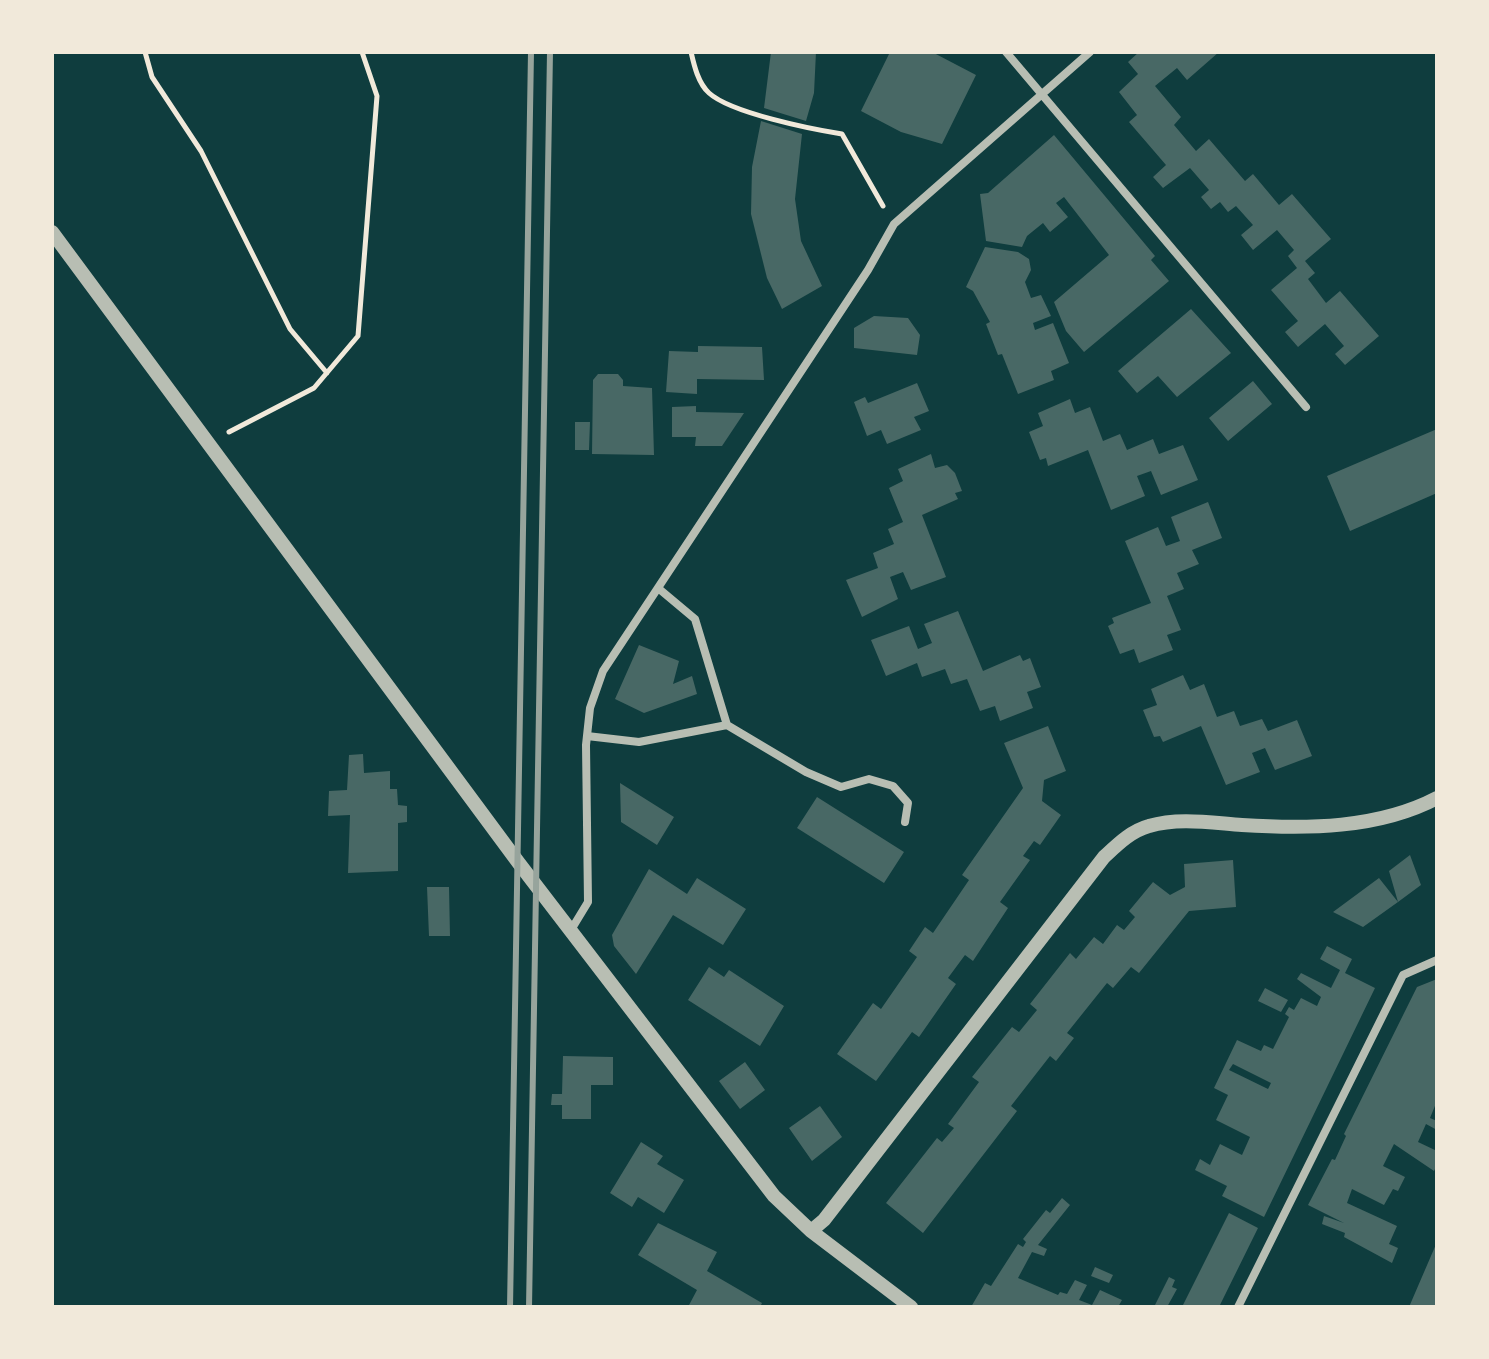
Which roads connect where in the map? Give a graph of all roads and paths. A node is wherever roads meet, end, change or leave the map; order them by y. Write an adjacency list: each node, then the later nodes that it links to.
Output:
1 (145, 52): 9 (path)
2 (362, 52): 9 (path)
3 (691, 52): 7 (path)
4 (1006, 52): 6 (street)
5 (1090, 52): 6 (street)
6 (1042, 95): 7 (street); 10 (street)
7 (894, 224): 12 (street)
8 (52, 232): 11 (street)
9 (327, 373): 11 (path)
10 (1306, 407)
11 (210, 441): 17 (street)
12 (658, 588): 13 (street); 14 (street)
13 (727, 725): 14 (street); 16 (street)
14 (587, 736): 17 (street)
15 (1437, 798): 19 (street)
16 (905, 822)
17 (571, 930): 19 (street)
18 (1437, 960): 21 (street)
19 (811, 1231): 20 (street)
20 (911, 1307)
21 (1238, 1307)

